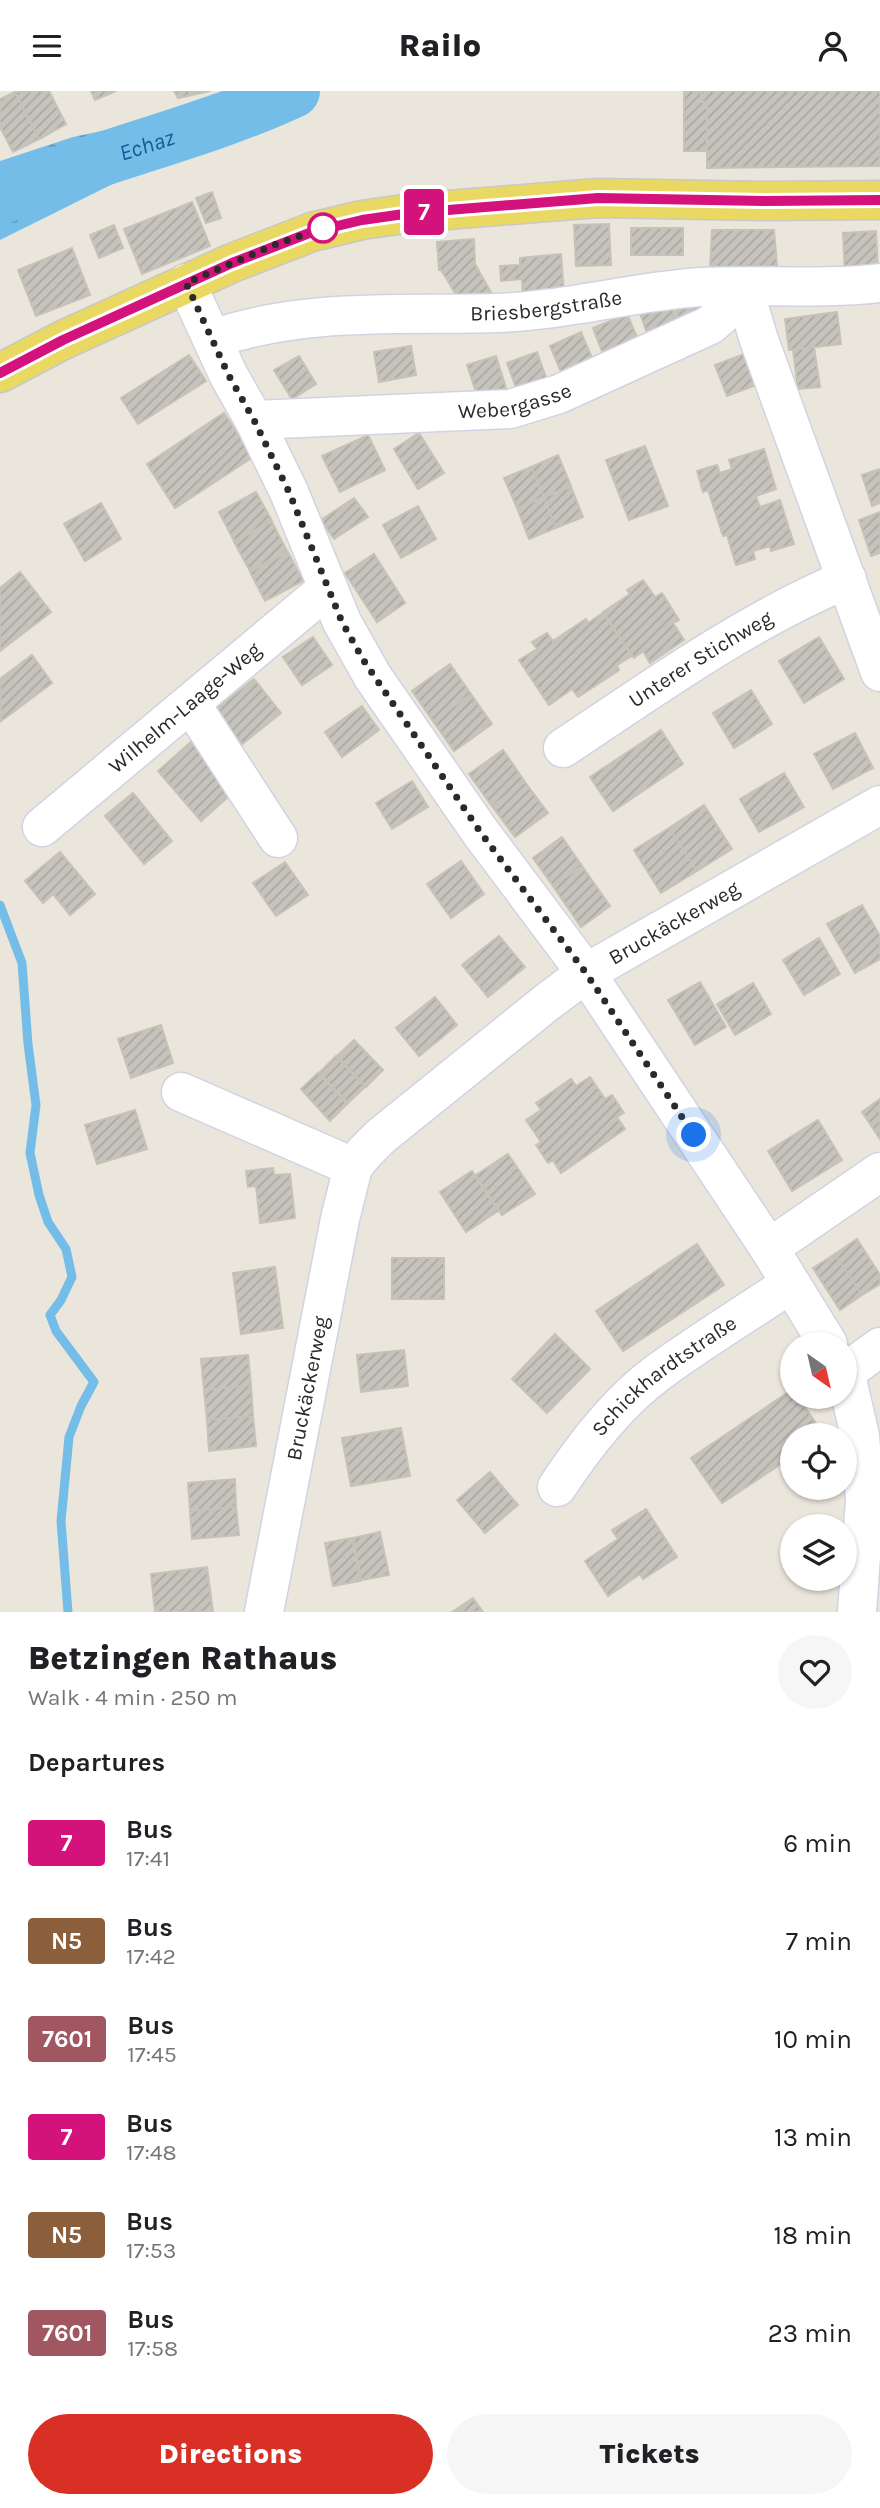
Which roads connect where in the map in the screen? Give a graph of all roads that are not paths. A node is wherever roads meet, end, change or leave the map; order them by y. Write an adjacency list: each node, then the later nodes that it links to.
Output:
1 (880, 199): 2 (main road)
2 (186, 283): 5 (street); 6 (main road)
3 (880, 283): 4 (street, Briesbergstraße)
4 (743, 287): 5 (street, Briesbergstraße); 7 (street, Webergasse); 8 (street)
5 (213, 339): 7 (street)
6 (0, 373)
7 (254, 420): 9 (street)
8 (847, 579): 10 (street); 12 (street, Unterer Stichweg)
9 (328, 588): 11 (street, Wilhelm-Laage-Weg); 16 (street)
10 (880, 672)
11 (191, 704): 14 (street, Wilhelm-Laage-Weg); 15 (street)
12 (563, 748)
13 (880, 805): 16 (street, Bruckäckerweg)
14 (42, 827)
15 (278, 838)
16 (586, 973): 18 (street, Bruckäckerweg); 20 (street)
17 (181, 1091): 18 (street)
18 (353, 1167): 28 (street, Bruckäckerweg)
19 (880, 1172): 20 (street)
20 (769, 1248): 21 (street)
21 (790, 1284): 22 (street); 26 (street, Schickhardtstraße)
22 (820, 1332)
23 (880, 1347): 24 (street)
24 (858, 1363)
25 (854, 1409): 27 (street)
26 (557, 1487)
27 (873, 1498): 29 (street)
28 (264, 1612)
29 (857, 1612)

